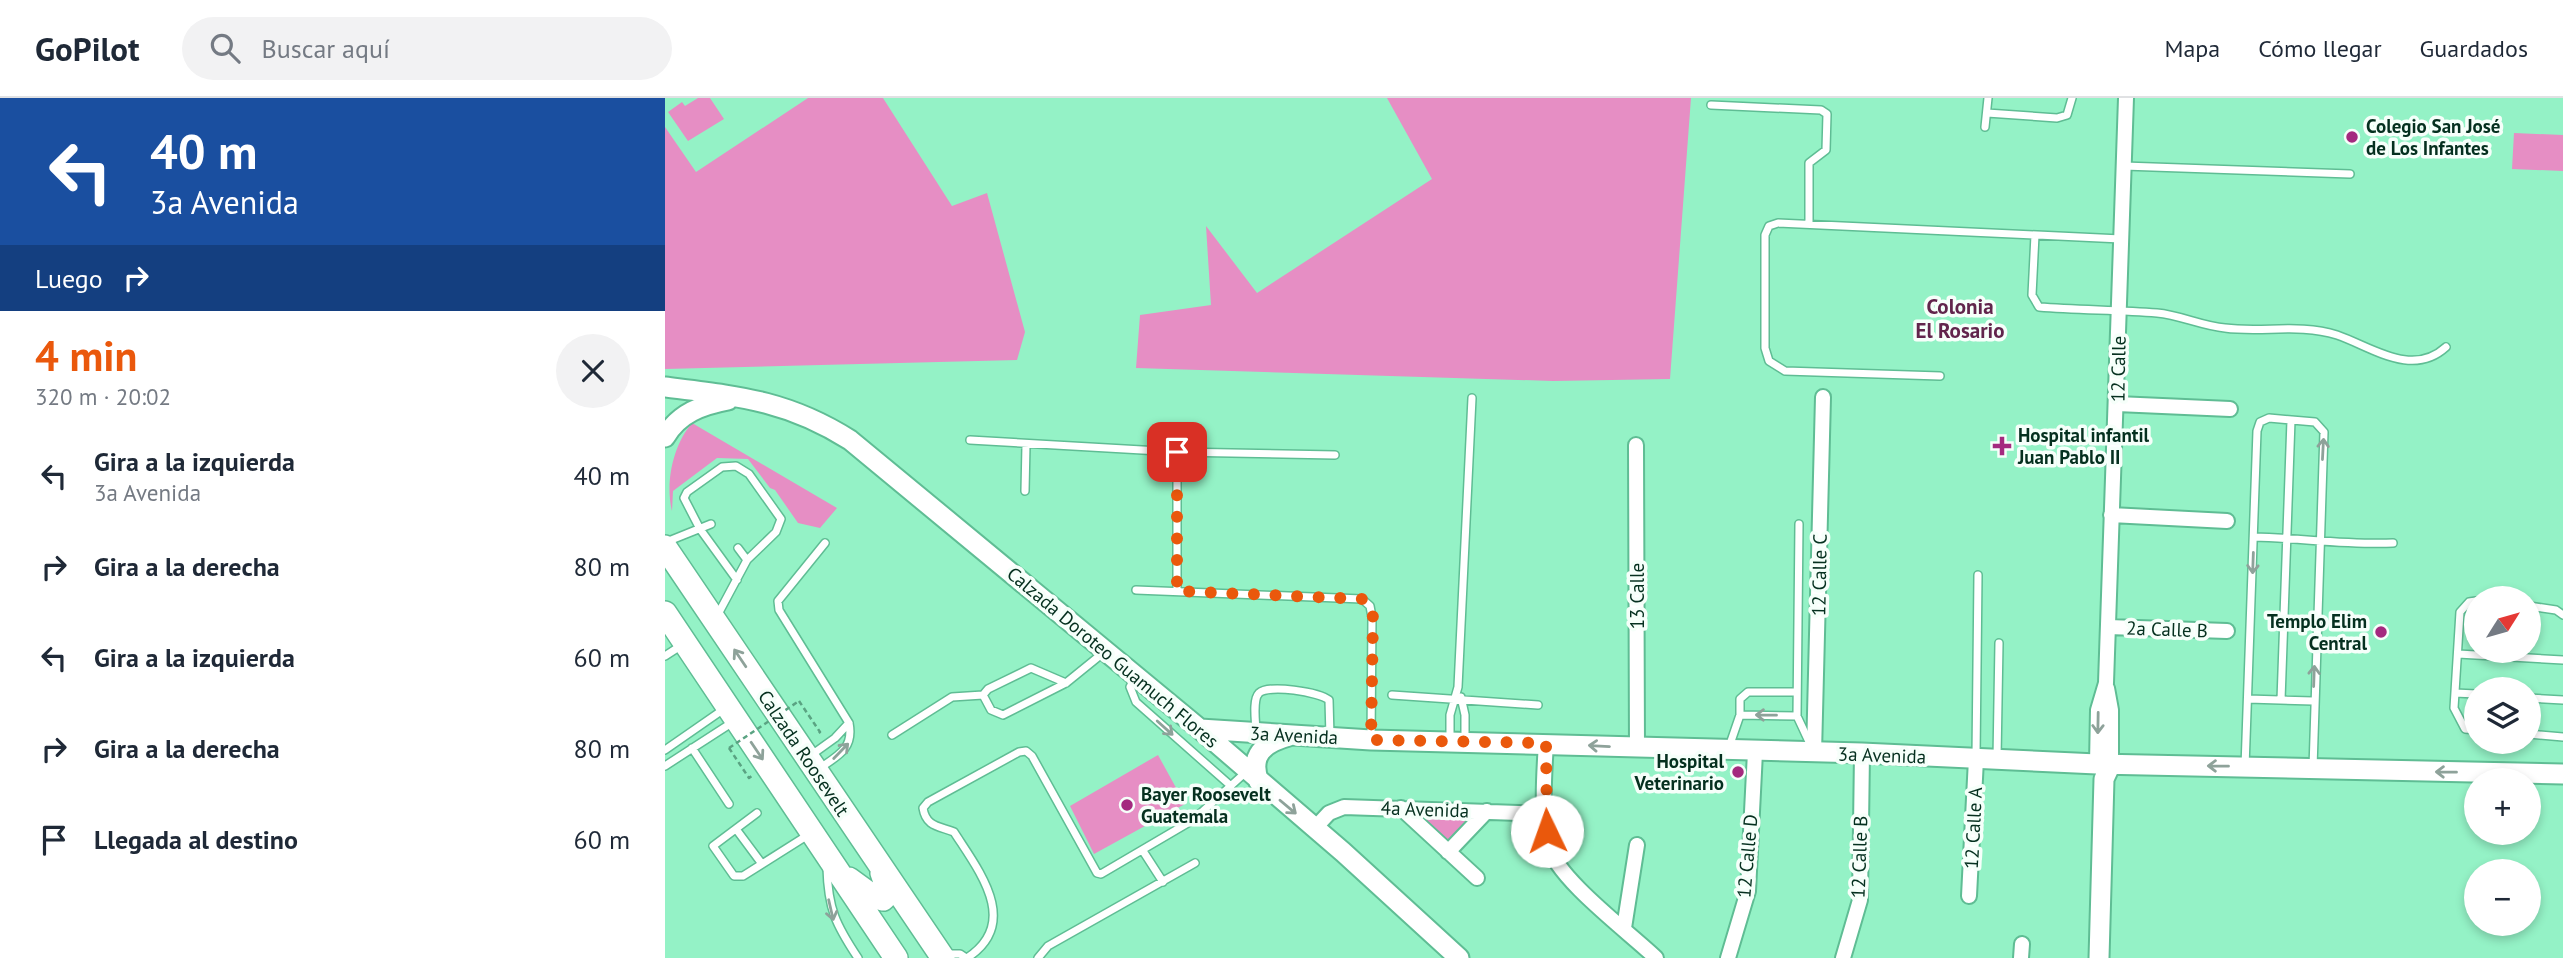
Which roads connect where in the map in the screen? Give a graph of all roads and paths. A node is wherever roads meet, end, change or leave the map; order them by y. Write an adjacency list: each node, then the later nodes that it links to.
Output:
1 (1989, 98): 5 (lane)
2 (2072, 98): 5 (lane)
3 (2126, 98): 7 (street, 12 Calle)
4 (1711, 105): 9 (lane)
5 (1987, 113): 6 (lane)
6 (1985, 127)
7 (2124, 166): 8 (lane); 11 (street, 12 Calle)
8 (2350, 174)
9 (1809, 224): 10 (lane); 14 (lane)
10 (2035, 234): 11 (lane); 12 (lane)
11 (2121, 239): 12 (street, 12 Calle)
12 (2120, 313): 13 (lane); 19 (street, 12 Calle)
13 (2446, 347)
14 (1940, 376)
15 (665, 387): 16 (main road, Calzada Doroteo Guamuch Flores)
16 (742, 397): 22 (main road, Calzada Doroteo Guamuch Flores); 55 (main road, Calzada Doroteo Guamuch Flores)
17 (1823, 397): 96 (street, 12 Calle C)
18 (1472, 398): 70 (lane)
19 (2117, 404): 20 (street); 29 (street, 12 Calle)
20 (2229, 409)
21 (2291, 420): 34 (lane); 35 (lane); 36 (lane, one-way to 21)
22 (667, 431)
23 (970, 440): 24 (lane)
24 (1026, 445): 26 (lane); 28 (lane)
25 (1636, 445): 92 (street, 13 Calle)
26 (1177, 452): 27 (lane); 45 (lane)
27 (1335, 455)
28 (1025, 491)
29 (2111, 515): 30 (street); 51 (street, 12 Calle)
30 (2227, 522)
31 (711, 524): 33 (lane)
32 (1799, 524): 63 (lane)
33 (700, 529): 39 (lane); 41 (lane); 43 (lane)
34 (2254, 537): 35 (lane); 68 (lane, one-way to 68)
35 (2287, 538): 36 (lane); 71 (lane)
36 (2319, 539): 37 (lane); 73 (lane, one-way to 36)
37 (2393, 543)
38 (825, 544): 78 (lane)
39 (665, 545): 50 (highway, Calzada Roosevelt)
40 (738, 548): 41 (lane)
41 (747, 560): 43 (lane)
42 (1979, 575): 98 (lane)
43 (737, 580): 50 (lane)
44 (1136, 590): 45 (lane)
45 (1177, 591): 88 (lane)
46 (2464, 608): 56 (lane)
47 (2541, 608): 49 (lane)
48 (665, 612): 53 (highway, Calzada Roosevelt)
49 (2563, 615)
50 (715, 620): 100 (highway, Calzada Roosevelt, one-way to 50)
51 (2108, 627): 52 (street, 2a Calle B); 103 (street, 12 Calle)
52 (2227, 631)
53 (685, 643): 58 (lane); 75 (highway, Calzada Roosevelt)
54 (2000, 643): 99 (lane)
55 (1107, 651): 61 (main road, Calzada Doroteo Guamuch Flores); 62 (lane)
56 (2458, 654): 57 (lane); 64 (lane)
57 (2464, 654)
58 (665, 656)
59 (2541, 657): 60 (lane)
60 (2563, 660)
61 (1136, 676): 80 (main road, Calzada Doroteo Guamuch Flores); 108 (lane, one-way to 108)
62 (1066, 683): 66 (lane); 66 (lane)
63 (1796, 692): 76 (lane); 77 (lane)
64 (2455, 693): 65 (lane); 79 (lane)
65 (2464, 693)
66 (983, 695): 83 (lane)
67 (1392, 695): 70 (lane)
68 (2248, 699): 71 (lane); 102 (lane)
69 (2541, 699): 72 (lane)
70 (1458, 700): 74 (lane); 89 (lane); 89 (lane)
71 (2281, 700): 73 (lane)
72 (2563, 700)
73 (2313, 701): 104 (lane)
74 (1538, 705)
75 (732, 713): 91 (lane); 93 (lane); 116 (highway, Calzada Roosevelt, one-way to 116)
76 (1740, 715): 77 (lane, one-way to 76); 94 (lane)
77 (1797, 716): 96 (lane)
78 (849, 723): 100 (lane); 100 (lane, one-way to 78)
79 (2464, 728)
80 (1201, 729): 82 (main road, 3a Avenida); 106 (main road, Calzada Doroteo Guamuch Flores)
81 (820, 732): 107 (path, bridge)
82 (1256, 733): 84 (main road, 3a Avenida); 86 (lane)
83 (893, 735)
84 (1293, 735): 86 (main road, 3a Avenida); 106 (main road)
85 (2541, 735): 87 (lane)
86 (1330, 737): 88 (main road, 3a Avenida)
87 (2563, 737)
88 (1371, 740): 89 (main road, 3a Avenida)
89 (1458, 741): 90 (main road, 3a Avenida)
90 (1546, 743): 92 (main road, 3a Avenida, one-way to 90); 113 (street)
91 (692, 748): 101 (lane); 109 (lane)
92 (1637, 748): 94 (main road, 3a Avenida)
93 (665, 750)
94 (1727, 751): 95 (main road, 3a Avenida)
95 (1755, 752): 96 (main road, 3a Avenida); 135 (street, 12 Calle D)
96 (1814, 752): 97 (main road, 3a Avenida)
97 (1862, 753): 98 (main road, 3a Avenida); 136 (street, 12 Calle B)
98 (1976, 759): 99 (main road, 3a Avenida); 126 (street, 12 Calle A)
99 (1997, 760): 103 (main road, 3a Avenida)
100 (812, 764): 120 (highway, Calzada Roosevelt)
101 (665, 766)
102 (2245, 767): 103 (main road, 3a Avenida, one-way to 103); 104 (main road, 3a Avenida)
103 (2104, 769): 137 (main road, 12 Calle)
104 (2313, 769): 105 (main road, 3a Avenida, one-way to 104)
105 (2563, 774)
106 (1253, 777): 108 (lane); 115 (main road, Calzada Doroteo Guamuch Flores, one-way to 115)
107 (748, 778)
108 (1231, 786): 118 (lane)
109 (729, 804)
110 (1401, 808): 111 (street, 4a Avenida); 115 (street, 4a Avenida); 119 (street)
111 (1487, 811): 113 (street, 4a Avenida); 119 (street)
112 (757, 813): 114 (lane)
113 (1545, 814): 127 (street)
114 (736, 829): 123 (lane); 123 (lane)
115 (1314, 829): 133 (main road, Calzada Doroteo Guamuch Flores)
116 (812, 832): 121 (highway, Calzada Roosevelt); 123 (lane)
117 (1637, 845): 127 (street)
118 (1143, 851): 125 (lane); 131 (lane)
119 (1448, 852): 124 (street)
120 (871, 855): 121 (highway); 128 (highway, Calzada Roosevelt)
121 (832, 863): 129 (lane, one-way to 129); 130 (highway, Calzada Roosevelt)
122 (1195, 863): 125 (lane)
123 (762, 864)
124 (1477, 878)
125 (1163, 881): 132 (lane)
126 (1969, 896)
127 (1624, 928): 134 (street)
128 (942, 956): 131 (lane)
129 (858, 958)
130 (896, 958)
131 (967, 958)
132 (1038, 958)
133 (1459, 958)
134 (1656, 958)
135 (1728, 958)
136 (1843, 958)
137 (2099, 958)

